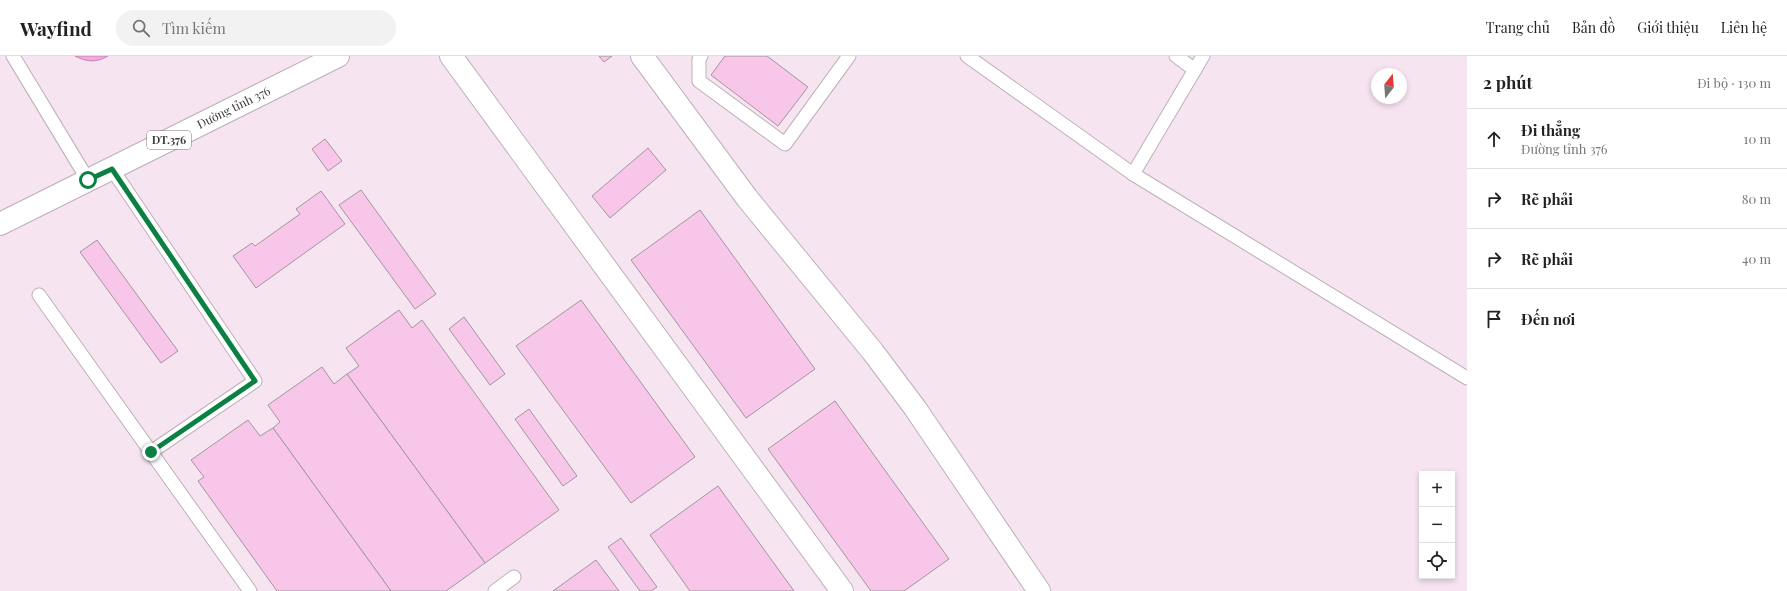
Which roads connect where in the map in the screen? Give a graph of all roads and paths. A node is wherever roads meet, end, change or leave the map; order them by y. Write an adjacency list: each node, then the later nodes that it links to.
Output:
1 (13, 56): 13 (lane)
2 (338, 56): 11 (street, Đường tỉnh 376 / ĐT.376)
3 (451, 56): 21 (street)
4 (642, 56): 22 (street)
5 (701, 56): 6 (lane)
6 (849, 56)
7 (967, 56): 12 (lane)
8 (1176, 56): 10 (lane)
9 (1203, 56): 10 (lane)
10 (1195, 70): 12 (lane)
11 (112, 169): 13 (street, Đường tỉnh 376 / ĐT.376); 17 (lane)
12 (1133, 174): 16 (lane)
13 (88, 180): 14 (street, Đường tỉnh 376 / ĐT.376)
14 (0, 224)
15 (38, 295): 17 (lane)
16 (1467, 378)
17 (151, 452): 19 (lane)
18 (514, 577): 20 (lane)
19 (250, 591)
20 (495, 591)
21 (842, 591)
22 (1039, 591)

